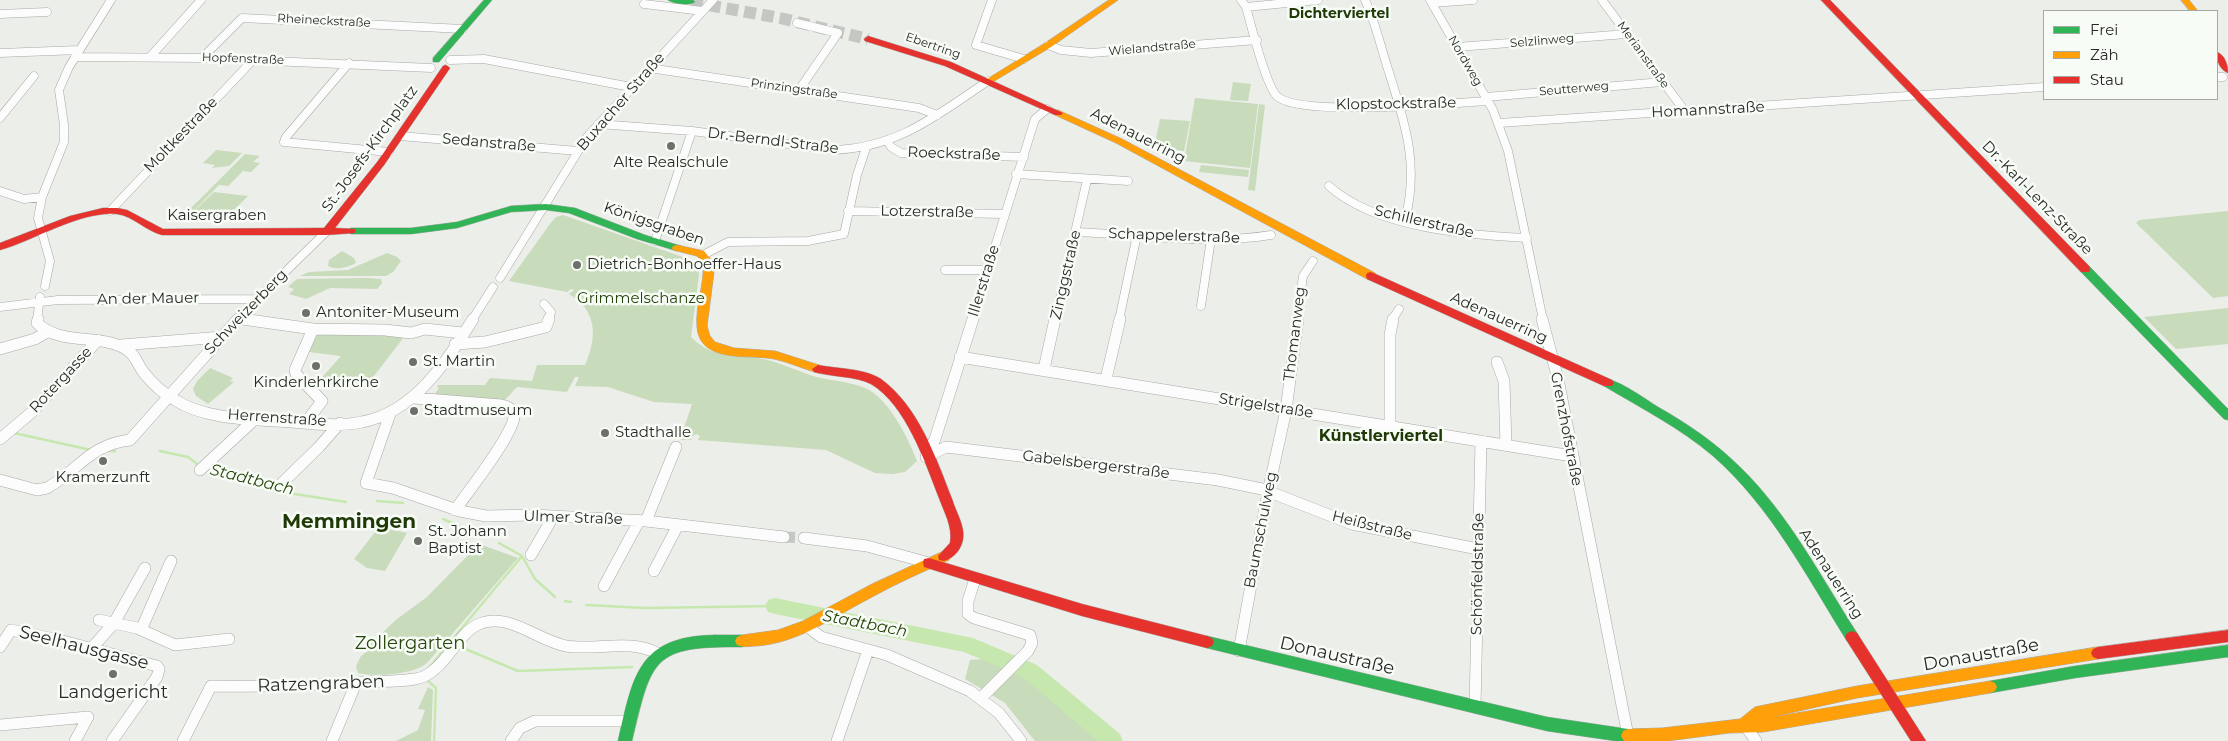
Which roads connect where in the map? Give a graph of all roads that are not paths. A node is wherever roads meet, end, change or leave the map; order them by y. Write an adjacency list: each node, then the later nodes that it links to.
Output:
1 (110, 0): 33 (street)
2 (200, 0): 35 (street)
3 (488, 0): 25 (main road)
4 (672, 0): 15 (main road)
5 (713, 0): 19 (street, Buxacher Straße)
6 (992, 0): 38 (street)
7 (1114, 0): 30 (main road)
8 (1318, 0): 17 (street)
9 (1365, 0): 54 (street)
10 (1473, 0): 16 (street)
11 (1602, 0): 26 (street, Merianstraße)
12 (1824, 0): 52 (main road, Dr.-Karl-Lenz-Straße)
13 (2174, 0): 20 (main road)
14 (2185, 0): 21 (main road)
15 (692, 2)
16 (1431, 2): 31 (street, Nordweg)
17 (1244, 3): 28 (street, Klopstockstraße)
18 (644, 4): 19 (street)
19 (703, 10): 43 (street, Buxacher Straße)
20 (2182, 10)
21 (2193, 10)
22 (46, 12): 23 (street)
23 (0, 14)
24 (797, 23): 51 (street)
25 (463, 29): 36 (street, Rheineckstraße); 40 (main road)
26 (1627, 34): 31 (street, Selzlinweg); 48 (street, Merianstraße)
27 (868, 39): 42 (main road, Ebertring)
28 (1257, 40): 30 (street, Wielandstraße); 54 (street, Klopstockstraße)
29 (2218, 41): 34 (main road)
30 (1048, 45): 38 (main road)
31 (1457, 47): 53 (street, Nordweg)
32 (0, 53): 33 (street, Hopfenstraße)
33 (77, 53): 35 (street, Hopfenstraße); 73 (street)
34 (2228, 55)
35 (150, 57): 36 (street, Hopfenstraße)
36 (202, 58): 39 (street, Hopfenstraße)
37 (2218, 58): 45 (main road)
38 (1024, 59): 44 (main road)
39 (253, 60): 41 (street, Hopfenstraße); 75 (street, Moltkestraße)
40 (442, 62): 41 (street, Hopfenstraße); 49 (street, Hopfenstraße); 62 (main road, St.-Josefs-Kirchplatz)
41 (349, 63): 66 (street)
42 (948, 64): 44 (main road); 47 (main road, Ebertring)
43 (649, 68): 49 (street, Buxacher Straße); 51 (street, Prinzingstraße)
44 (1010, 68): 47 (main road)
45 (2223, 74)
46 (34, 76): 58 (street)
47 (988, 81): 55 (main road, Adenauerring); 57 (street, Dr.-Berndl-Straße)
48 (1662, 82): 53 (street, Seutterweg); 56 (street, Merianstraße)
49 (631, 87): 60 (street, Buxacher Straße)
50 (2043, 87): 52 (street, Homannstraße)
51 (799, 90): 57 (street, Prinzingstraße)
52 (1917, 96): 56 (street, Homannstraße); 119 (main road, Dr.-Karl-Lenz-Straße)
53 (1487, 99): 54 (street, Klopstockstraße); 59 (street, Nordweg)
54 (1401, 107): 78 (street)
55 (1047, 109): 67 (street, Illerstraße); 111 (main road, Adenauerring)
56 (1684, 110): 59 (street, Homannstraße)
57 (937, 115): 63 (street, Dr.-Berndl-Straße)
58 (0, 118)
59 (1499, 123): 84 (street, Grenzhofstraße)
60 (598, 124): 61 (street, Dr.-Berndl-Straße); 65 (street, Buxacher Straße)
61 (692, 131): 64 (street, Dr.-Berndl-Straße); 86 (street)
62 (400, 136): 65 (street, Sedanstraße); 66 (main road, St.-Josefs-Kirchplatz)
63 (888, 142): 64 (street, Dr.-Berndl-Straße); 67 (street, Roeckstraße)
64 (866, 148): 76 (street)
65 (578, 151): 74 (street, Buxacher Straße)
66 (389, 152): 79 (main road, St.-Josefs-Kirchplatz)
67 (1024, 157): 68 (street, Illerstraße)
68 (1016, 174): 69 (street); 77 (street, Illerstraße)
69 (1087, 180): 70 (street); 80 (street, Zinggstraße)
70 (1128, 181)
71 (1329, 186): 78 (street, Schillerstraße)
72 (0, 191): 73 (street)
73 (42, 197): 81 (street)
74 (546, 207): 79 (main road, Königsgraben); 86 (main road, Königsgraben); 92 (street, Buxacher Straße)
75 (110, 211): 79 (main road, Kaisergraben); 81 (main road, Kaisergraben)
76 (848, 211): 77 (street, Lotzerstraße); 88 (street)
77 (1005, 214): 91 (street, Illerstraße)
78 (1405, 220): 84 (street, Schillerstraße)
79 (326, 232): 96 (street, Schweizerberg)
80 (1077, 232): 82 (street, Schappelerstraße); 113 (street, Zinggstraße)
81 (42, 233): 87 (main road, Kaisergraben); 93 (street)
82 (1136, 235): 85 (street, Schappelerstraße); 114 (street)
83 (1271, 235): 85 (street, Schappelerstraße)
84 (1526, 238): 111 (street, Grenzhofstraße)
85 (1211, 239): 98 (street)
86 (655, 241): 88 (main road, Königsgraben)
87 (0, 247)
88 (703, 255): 129 (main road, Königsgraben)
89 (1313, 261): 117 (street, Thomanweg)
90 (945, 270): 91 (street)
91 (987, 270): 110 (street, Illerstraße)
92 (500, 278)
93 (45, 286)
94 (493, 287): 104 (street, Herrenstraße)
95 (40, 299): 96 (street, An der Mauer); 99 (street, An der Mauer); 103 (street)
96 (256, 299): 101 (street, Schweizerberg)
97 (544, 304): 107 (street)
98 (1201, 306)
99 (0, 307)
100 (1399, 308): 123 (street)
101 (238, 318): 102 (street); 105 (street, Schweizerberg)
102 (313, 329): 104 (street); 121 (street)
103 (47, 332): 106 (street); 109 (street)
104 (462, 333): 107 (street, Herrenstraße)
105 (222, 337): 108 (street); 115 (street, Schweizerberg)
106 (98, 340): 108 (street); 124 (street, Rotergasse)
107 (455, 344): 116 (street, Herrenstraße)
108 (121, 346): 115 (street, Herrenstraße)
109 (0, 349)
110 (960, 356): 113 (street, Strigelstraße); 129 (street, Illerstraße)
111 (1553, 358): 128 (street, Grenzhofstraße); 161 (main road, Adenauerring)
112 (1497, 362): 126 (street)
113 (1044, 368): 114 (street, Strigelstraße)
114 (1106, 379): 117 (street, Strigelstraße)
115 (168, 395): 120 (street, Herrenstraße); 131 (street, Schweizerberg)
116 (414, 398): 118 (street, Herrenstraße); 134 (street)
117 (1286, 410): 123 (street, Strigelstraße); 133 (street, Baumschulweg)
118 (390, 414): 122 (street, Herrenstraße); 134 (street, Ulmer Straße)
119 (2228, 416)
120 (254, 420): 121 (street, Herrenstraße); 130 (street)
121 (307, 422): 122 (street, Herrenstraße)
122 (340, 423): 132 (street)
123 (1390, 426): 125 (street, Strigelstraße)
124 (5, 431)
125 (1481, 441): 126 (street, Strigelstraße); 140 (street, Schönfeldstraße)
126 (1506, 445): 128 (street, Strigelstraße)
127 (676, 446): 136 (street)
128 (1572, 456): 168 (street, Grenzhofstraße)
129 (926, 457): 133 (street, Gabelsbergerstraße); 143 (main road, Königsgraben)
130 (202, 468)
131 (0, 480)
132 (279, 486)
133 (1268, 492): 140 (street, Heißstraße); 158 (street, Baumschulweg)
134 (455, 510): 135 (street, Ulmer Straße)
135 (553, 516): 136 (street, Ulmer Straße); 141 (street)
136 (643, 521): 137 (street, Ulmer Straße); 147 (street)
137 (678, 525): 138 (street, Ulmer Straße); 145 (street)
138 (784, 537)
139 (804, 538): 143 (street)
140 (1478, 549): 164 (street, Schönfeldstraße)
141 (530, 555)
142 (171, 561): 151 (street)
143 (929, 563): 146 (main road, Donaustraße); 150 (main road, Königsgraben)
144 (145, 568): 149 (street)
145 (654, 571)
146 (975, 579): 158 (main road, Donaustraße); 162 (street)
147 (604, 586)
148 (99, 620): 149 (street)
149 (114, 623): 151 (street); 155 (street)
150 (808, 627): 156 (street); 159 (main road, Königsgraben)
151 (142, 630): 153 (street)
152 (2228, 636): 161 (main road, Donaustraße)
153 (229, 639)
154 (0, 647): 155 (street, Seelhausgasse)
155 (92, 648): 170 (street, Seelhausgasse)
156 (868, 650): 162 (street); 175 (street)
157 (2228, 651): 163 (main road, Donaustraße)
158 (1239, 652): 164 (main road, Donaustraße)
159 (659, 654): 160 (street, Ratzengraben); 165 (main road)
160 (356, 683): 171 (street, Ratzengraben); 172 (street)
161 (1887, 688): 163 (main road, Adenauerring); 166 (main road, Donaustraße)
162 (981, 698): 176 (street)
163 (1896, 703): 166 (main road, Donaustraße); 178 (main road, Adenauerring)
164 (1475, 707): 168 (main road, Donaustraße)
165 (631, 721): 173 (street); 174 (main road)
166 (1744, 724): 168 (main road, Donaustraße); 177 (street)
167 (0, 725): 169 (street)
168 (1628, 736)
169 (76, 741)
170 (112, 741)
171 (183, 741)
172 (332, 741)
173 (511, 741)
174 (625, 741)
175 (837, 741)
176 (1021, 741)
177 (1756, 741)
178 (1919, 741)

